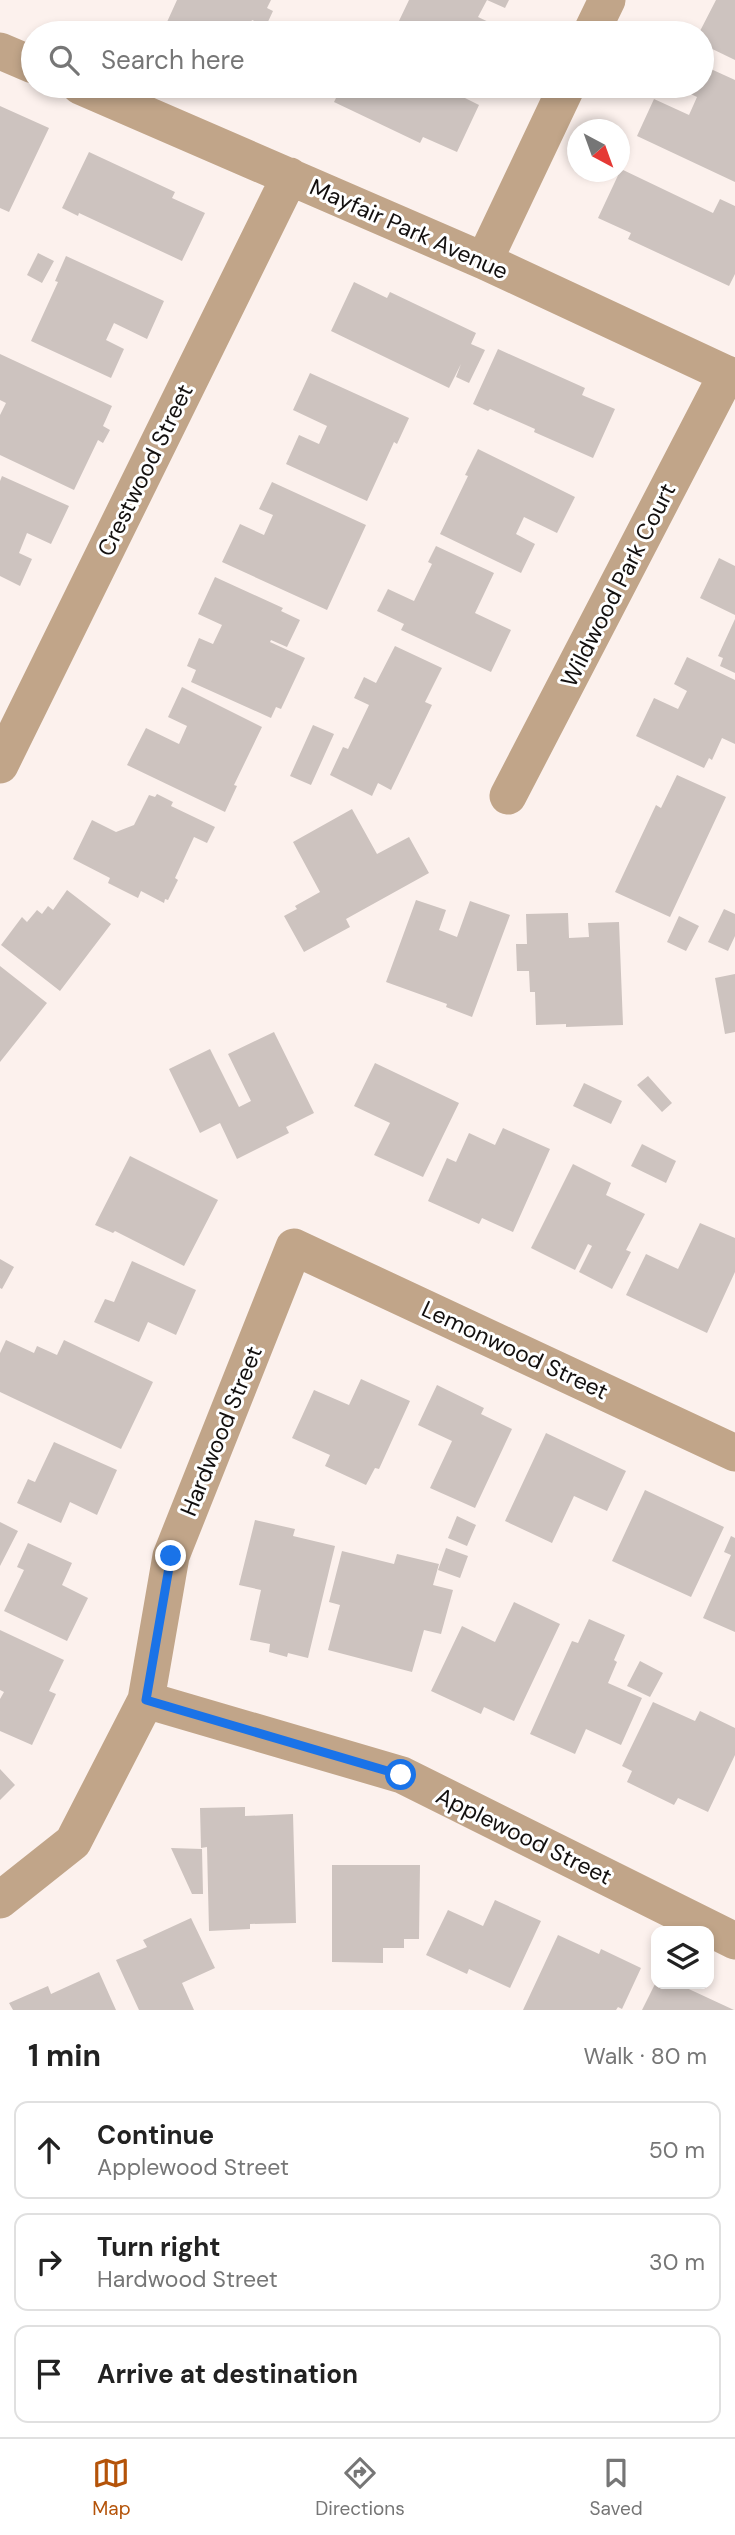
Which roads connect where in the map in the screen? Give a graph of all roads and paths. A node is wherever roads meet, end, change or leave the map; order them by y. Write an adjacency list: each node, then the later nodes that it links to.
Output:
1 (607, 0): 2 (street)
2 (597, 21)
3 (0, 51): 4 (street)
4 (21, 60)
5 (108, 98): 7 (street, Mayfair Park Avenue)
6 (561, 98): 8 (street)
7 (290, 176): 8 (street, Mayfair Park Avenue); 10 (street, Crestwood Street)
8 (484, 261): 9 (street, Mayfair Park Avenue)
9 (731, 376): 11 (street, Wildwood Park Court)
10 (0, 765)
11 (508, 796)
12 (294, 1247): 13 (street, Lemonwood Street); 14 (street, Hardwood Street)
13 (735, 1453)
14 (146, 1700): 15 (street, Hardwood Street); 16 (street, Applewood Street)
15 (0, 1900)
16 (735, 1941)

